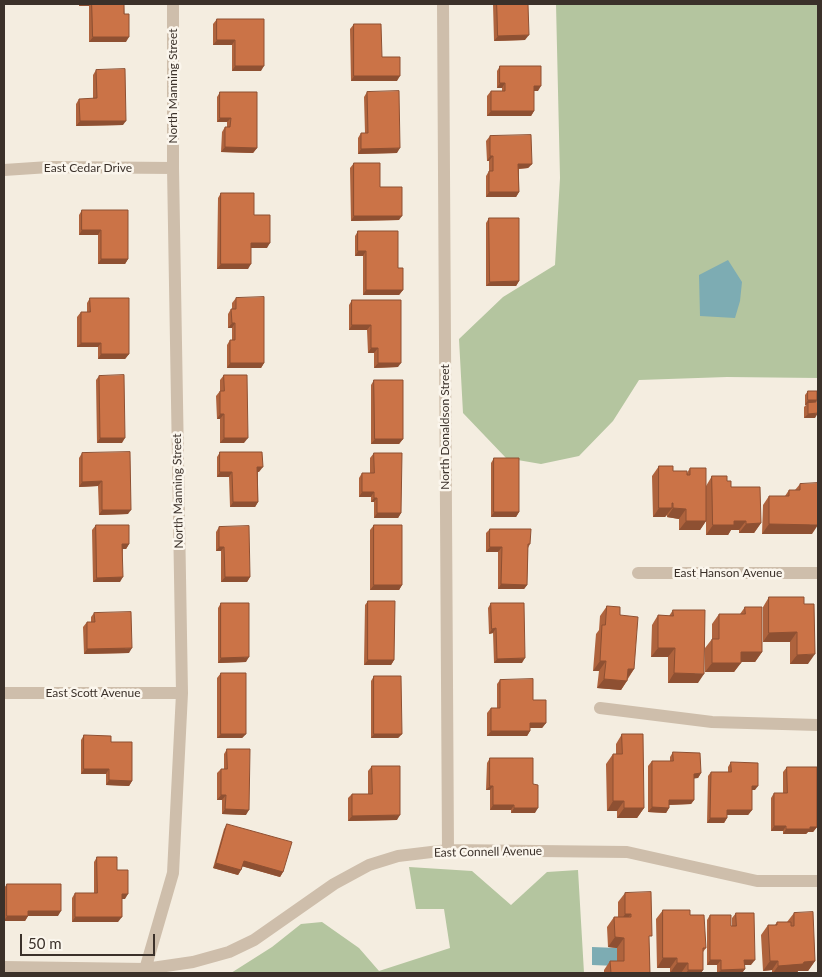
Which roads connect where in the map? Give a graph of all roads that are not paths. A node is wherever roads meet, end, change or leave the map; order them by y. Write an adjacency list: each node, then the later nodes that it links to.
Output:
1 (173, 4): 3 (street, North Manning Street)
2 (443, 4): 11 (street, North Donaldson Street)
3 (173, 168): 4 (street, East Cedar Drive); 8 (street, North Manning Street)
4 (4, 170)
5 (818, 573): 6 (street, East Hanson Avenue)
6 (638, 574)
7 (4, 693): 8 (street, East Scott Avenue)
8 (182, 693): 14 (street, North Manning Street)
9 (600, 708): 10 (street)
10 (818, 725)
11 (448, 850): 12 (street, East Connell Avenue); 14 (street, East Connell Avenue)
12 (818, 881)
13 (4, 967): 14 (street, East Connell Avenue)
14 (145, 971)

